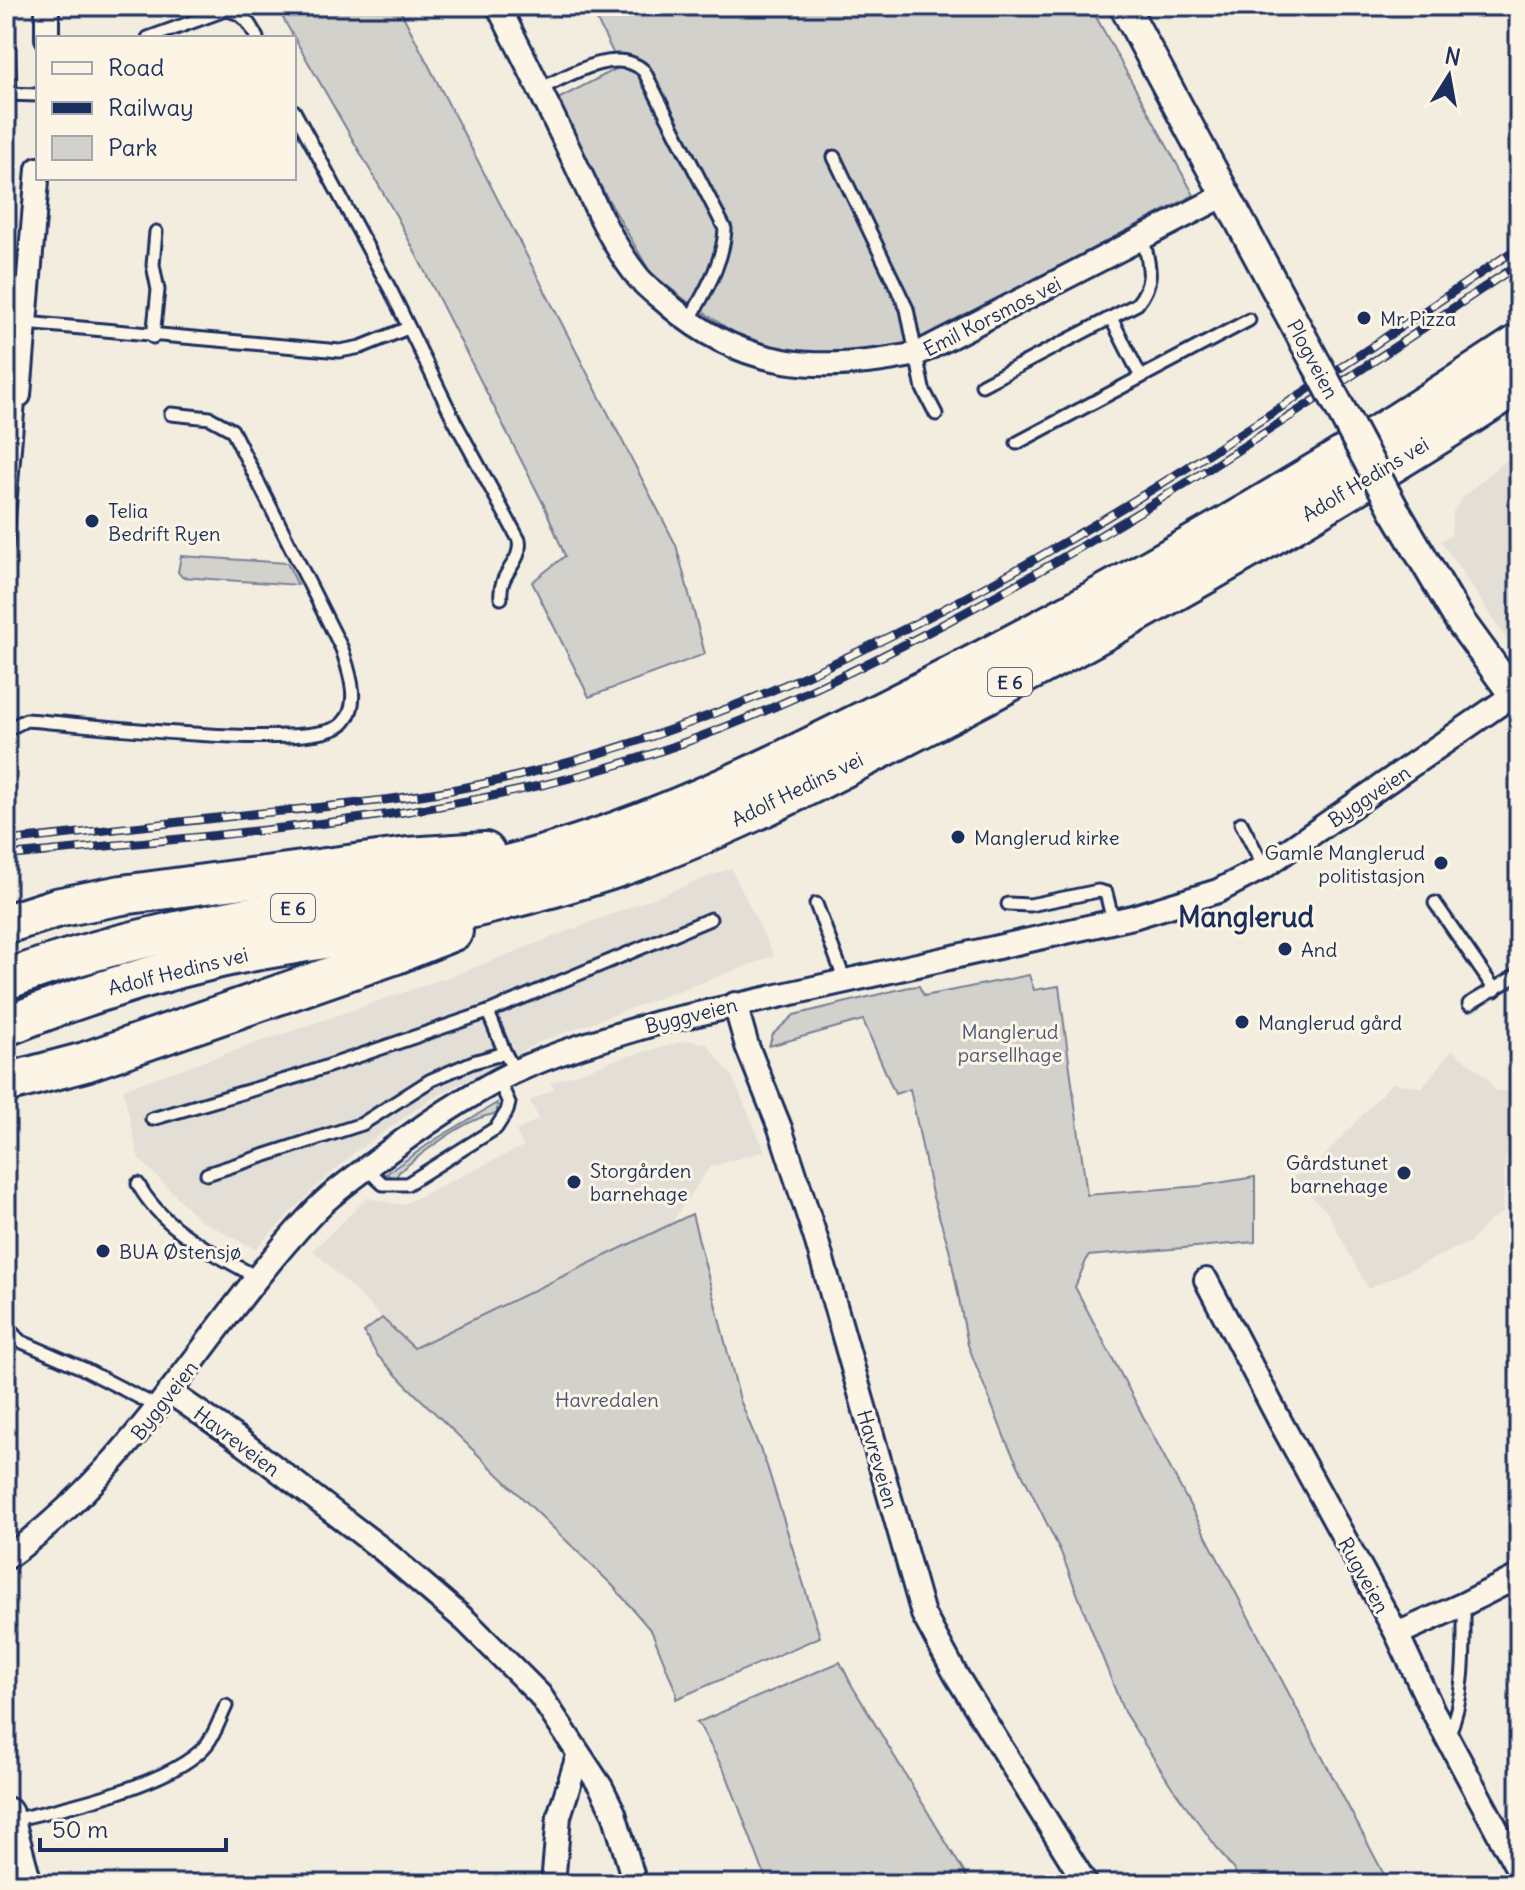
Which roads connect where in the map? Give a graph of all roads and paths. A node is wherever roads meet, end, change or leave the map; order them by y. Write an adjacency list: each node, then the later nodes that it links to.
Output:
1 (7, 6): 9 (lane)
2 (47, 6): 5 (street)
3 (498, 6): 8 (street, Emil Korsmos vei)
4 (1124, 6): 14 (street, Plogveien)
5 (47, 36)
6 (154, 36): 7 (lane)
7 (256, 36)
8 (540, 89): 19 (street, Emil Korsmos vei); 19 (lane)
9 (8, 94): 10 (lane)
10 (36, 95)
11 (296, 115): 21 (lane)
12 (834, 157): 24 (lane)
13 (37, 180): 20 (street)
14 (1225, 195): 16 (street, Emil Korsmos vei); 34 (street, Plogveien, bridge)
15 (156, 232): 22 (lane)
16 (1143, 238): 17 (lane); 24 (street, Emil Korsmos vei)
17 (1111, 318): 25 (lane); 27 (lane)
18 (1249, 320): 25 (lane)
19 (689, 322): 24 (street, Emil Korsmos vei)
20 (25, 323): 22 (lane); 28 (street)
21 (408, 328): 22 (lane); 33 (lane)
22 (153, 337)
23 (1519, 344): 37 (highway, Adolf Hedins vei / E 6)
24 (917, 354): 30 (lane)
25 (1141, 377): 31 (lane)
26 (1519, 383): 39 (highway, Adolf Hedins vei / E 6)
27 (982, 385)
28 (19, 395): 32 (lane)
29 (171, 414): 35 (lane)
30 (936, 414)
31 (1017, 443)
32 (6, 548)
33 (501, 598)
34 (1516, 698): 38 (street, Byggveien)
35 (6, 730)
36 (1241, 823): 38 (lane)
37 (581, 844): 45 (highway, E 6); 47 (highway, Adolf Hedins vei / E 6)
38 (1264, 867): 44 (street, Byggveien)
39 (536, 893): 53 (highway, Adolf Hedins vei / E 6); 55 (highway, E 6)
40 (1435, 903): 49 (lane)
41 (816, 904): 48 (lane)
42 (1008, 904): 44 (lane)
43 (710, 919): 52 (lane)
44 (1113, 921): 48 (street, Byggveien)
45 (6, 924)
46 (1519, 974): 49 (lane)
47 (6, 980)
48 (845, 981): 50 (street, Byggveien)
49 (1495, 990): 51 (lane)
50 (735, 1004): 54 (street, Byggveien); 78 (street, Havreveien)
51 (1469, 1004)
52 (488, 1012): 54 (lane); 56 (lane)
53 (6, 1026)
54 (506, 1069): 57 (street, Byggveien); 57 (lane); 58 (lane)
55 (6, 1083)
56 (152, 1119)
57 (366, 1168): 60 (street, Byggveien)
58 (207, 1174)
59 (138, 1184): 60 (lane)
60 (258, 1278): 65 (street, Byggveien)
61 (1206, 1280): 69 (street, Rugveien)
62 (6, 1289): 63 (lane)
63 (6, 1317)
64 (6, 1326): 65 (lane)
65 (165, 1400): 66 (street, Byggveien); 72 (street, Havreveien)
66 (6, 1558)
67 (1519, 1576): 68 (street)
68 (1464, 1604): 69 (street); 71 (lane)
69 (1397, 1634): 71 (street, Rugveien)
70 (226, 1706): 73 (lane)
71 (1448, 1737): 74 (street, Rugveien)
72 (578, 1756): 76 (street); 77 (street, Havreveien)
73 (7, 1818): 75 (main road)
74 (1519, 1871)
75 (25, 1884)
76 (553, 1884)
77 (635, 1884)
78 (1086, 1884)

